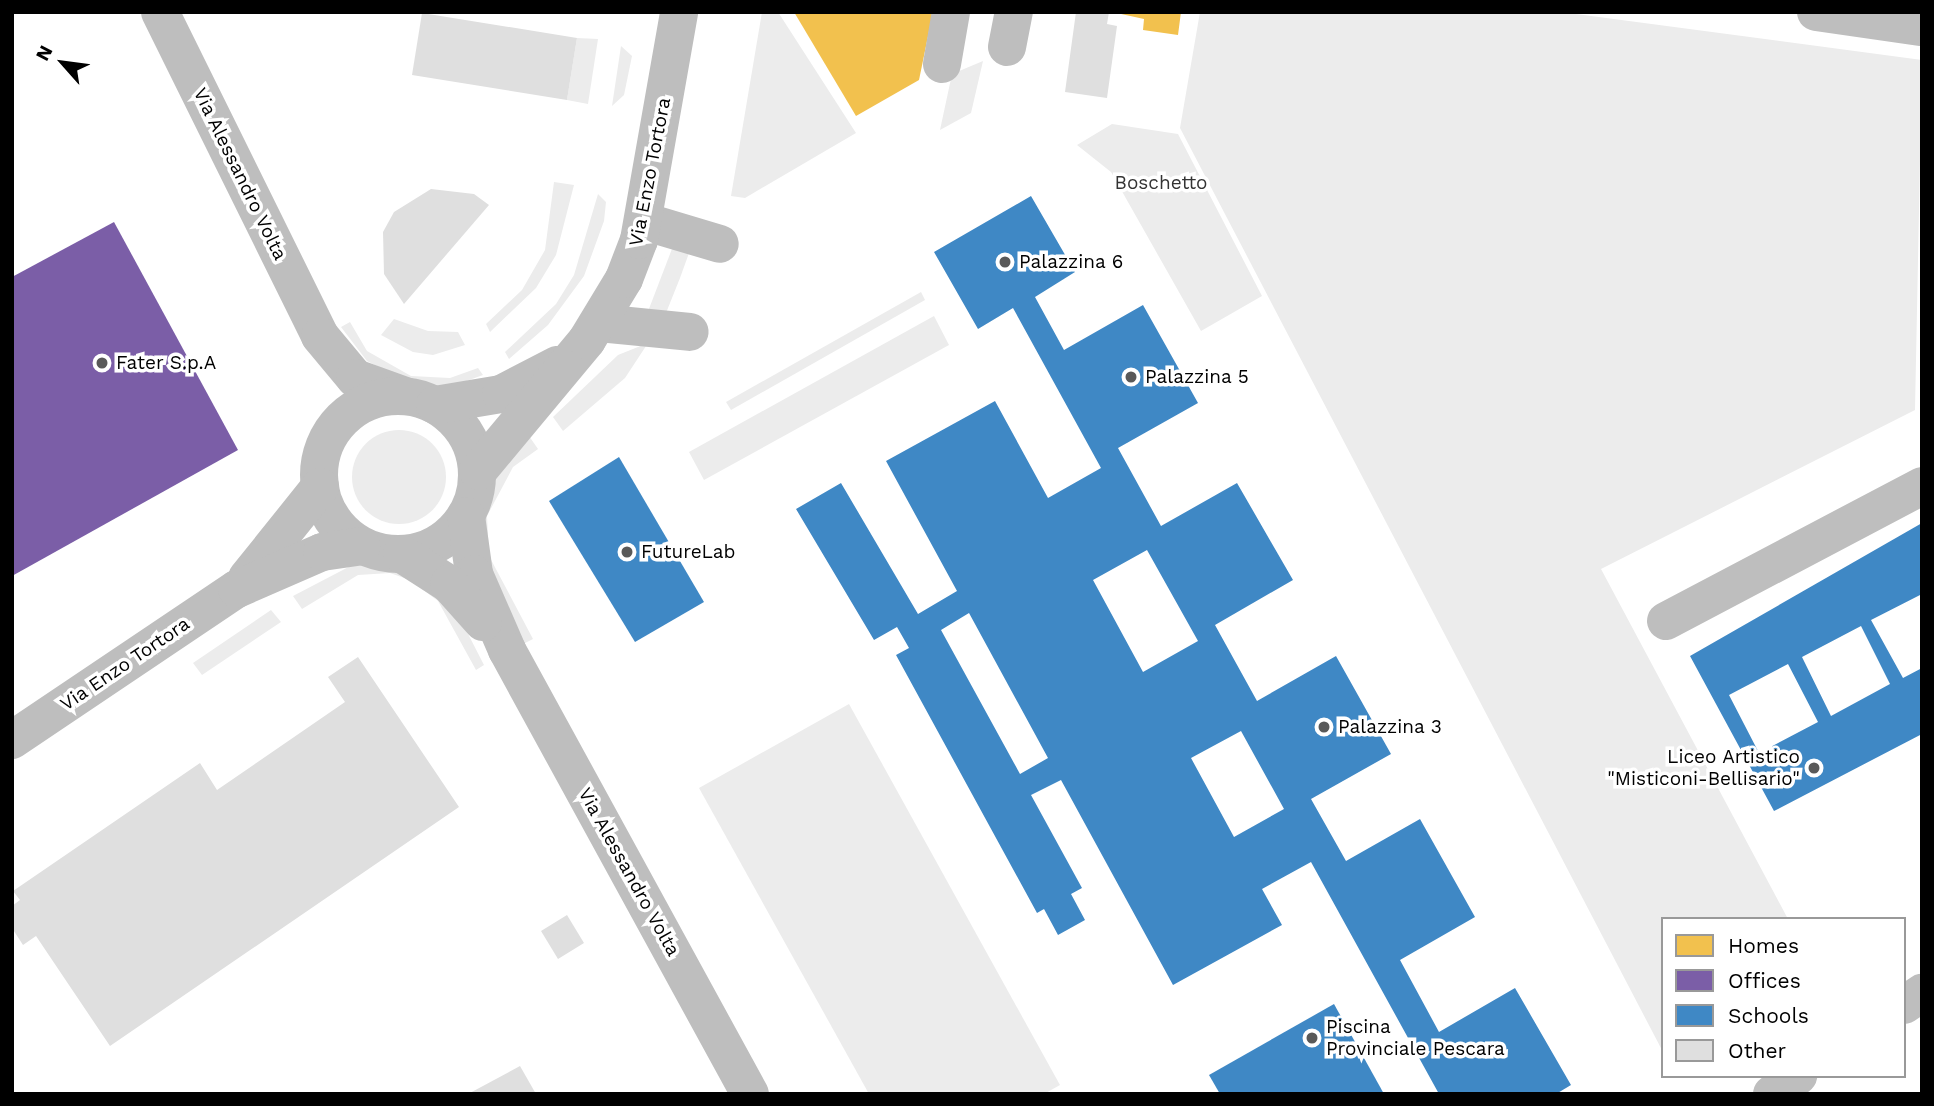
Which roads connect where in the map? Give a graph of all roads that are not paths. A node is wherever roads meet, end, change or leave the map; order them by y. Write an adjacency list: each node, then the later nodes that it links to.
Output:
1 (160, 12): 11 (street, Via Alessandro Volta)
2 (679, 12): 7 (street, Via Enzo Tortora)
3 (951, 12): 6 (street)
4 (1816, 12): 5 (street)
5 (1922, 27)
6 (942, 64)
7 (643, 221): 8 (street); 9 (street, Via Enzo Tortora)
8 (720, 244)
9 (599, 323): 10 (street); 12 (street, Via Enzo Tortora)
10 (690, 332)
11 (320, 336): 13 (street, Via Alessandro Volta); 14 (street, Via Alessandro Volta)
12 (570, 356): 13 (street, Via Enzo Tortora); 15 (street, Via Enzo Tortora)
13 (420, 400): 14 (street); 15 (street)
14 (332, 432): 17 (street)
15 (478, 471): 18 (street)
16 (1922, 486): 22 (street)
17 (320, 487): 19 (street); 21 (street, Via Enzo Tortora)
18 (466, 516): 20 (street); 23 (street, Via Alessandro Volta)
19 (362, 546): 20 (street); 21 (street, Via Enzo Tortora)
20 (401, 555): 23 (street, Via Alessandro Volta)
21 (237, 589): 24 (street, Via Enzo Tortora)
22 (1666, 621)
23 (507, 650): 28 (street, Via Alessandro Volta)
24 (12, 740)
25 (1922, 993): 26 (street)
26 (1906, 1004)
27 (1795, 1078): 29 (street)
28 (750, 1094)
29 (1772, 1094)

